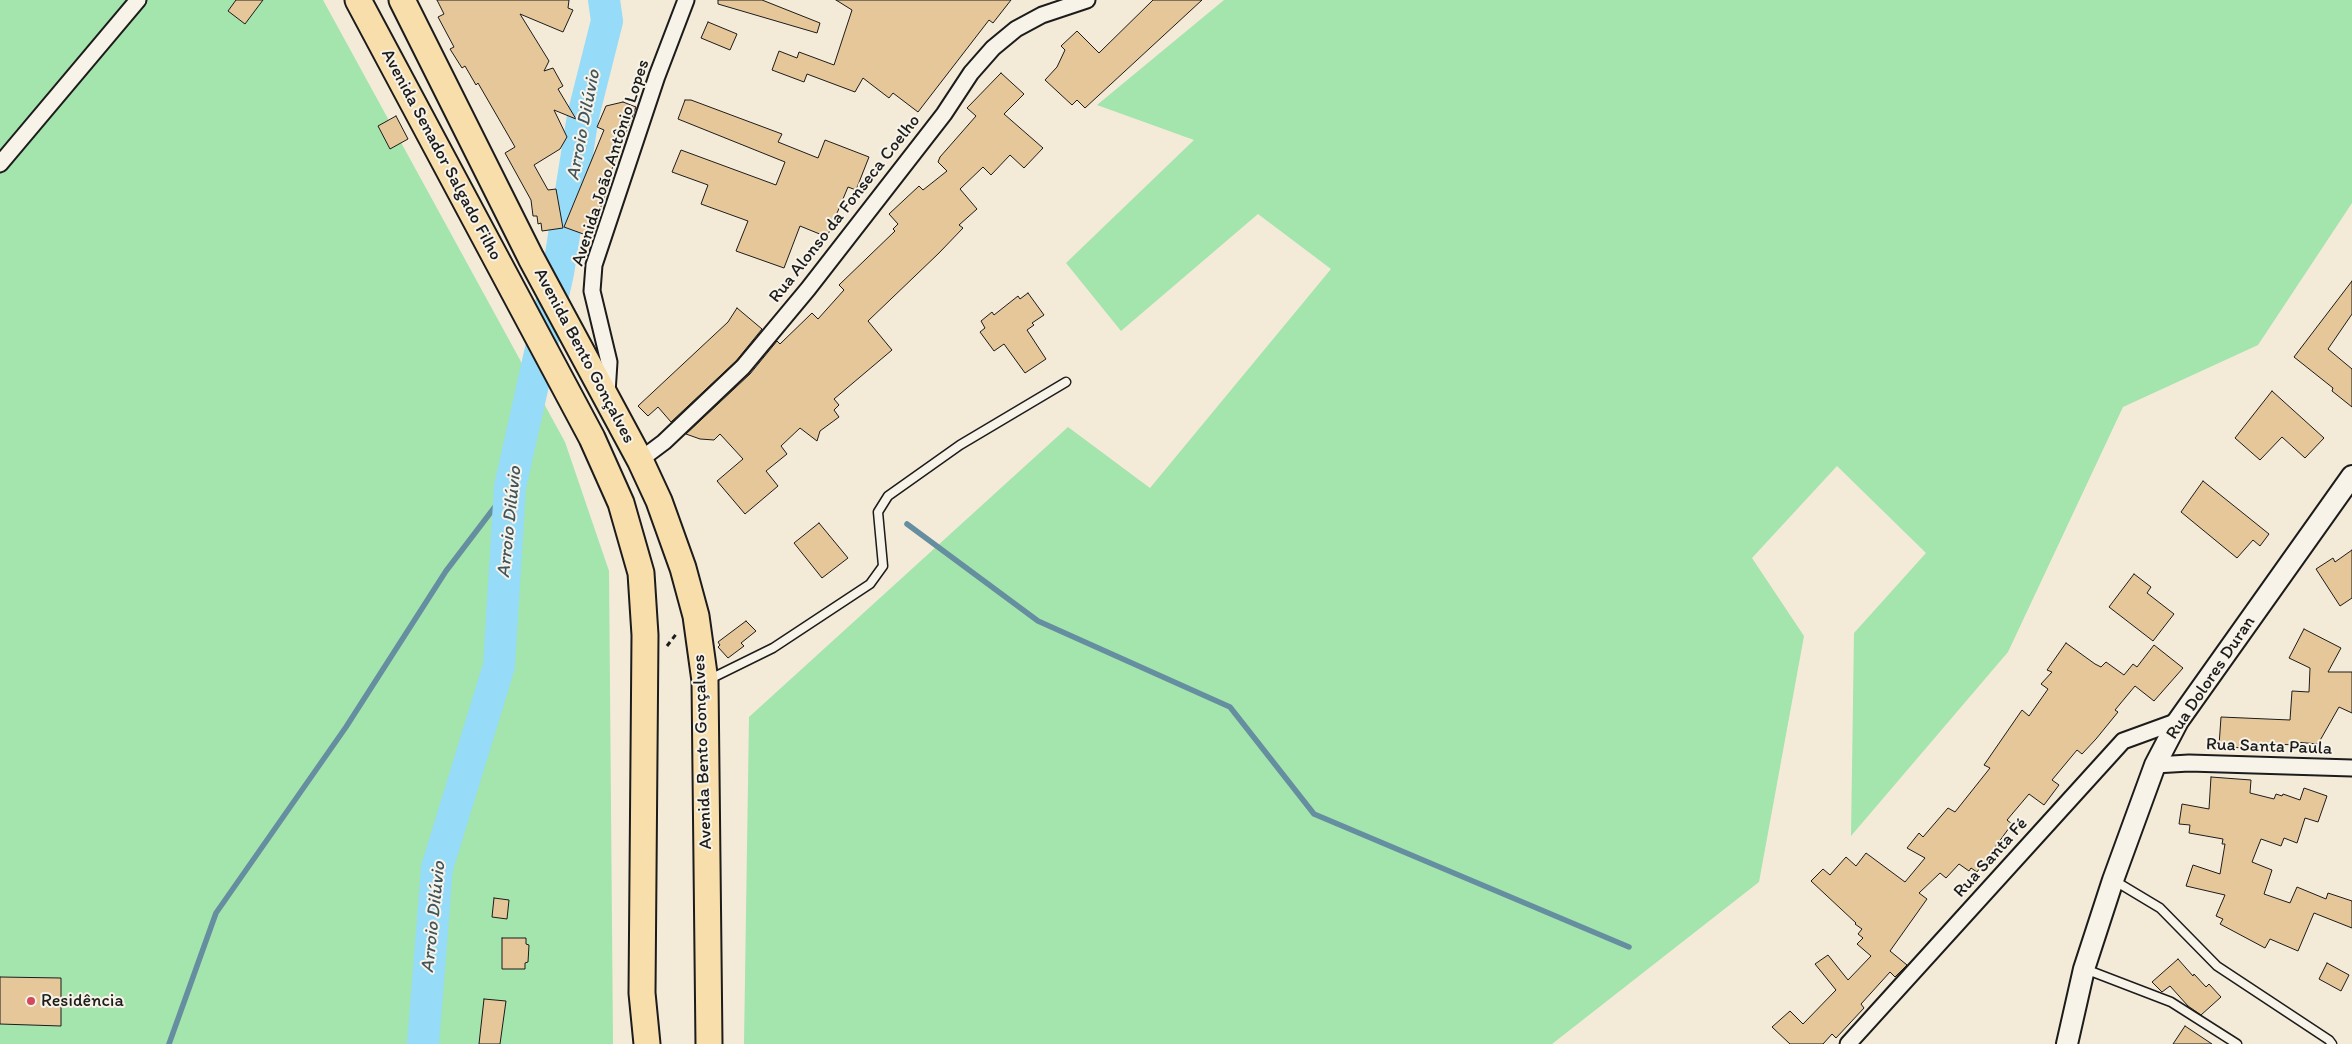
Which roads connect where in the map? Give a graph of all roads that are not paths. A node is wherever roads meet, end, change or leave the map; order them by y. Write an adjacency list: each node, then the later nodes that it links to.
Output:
1 (138, 0): 6 (street)
2 (358, 0): 8 (main road, Avenida Senador Salgado Filho)
3 (402, 0): 7 (main road, Avenida Senador Salgado Filho)
4 (686, 0): 10 (street, Avenida João Antônio Lopes)
5 (1087, 0): 11 (street, Rua Alonso da Fonseca Coelho)
6 (0, 164)
7 (531, 258): 10 (main road, Avenida Bento Gonçalves)
8 (525, 310): 19 (main road, Avenida Bento Gonçalves)
9 (1066, 382): 13 (lane)
10 (607, 400): 11 (main road, Avenida Bento Gonçalves)
11 (640, 460): 13 (main road, Avenida Bento Gonçalves)
12 (2352, 476): 14 (street, Rua Dolores Duran)
13 (705, 681): 20 (main road, Avenida Bento Gonçalves)
14 (2178, 721): 15 (street, Rua Dolores Duran); 21 (street, Rua Santa Fé)
15 (2155, 765): 16 (street, Rua Santa Paula); 17 (street, Rua Dolores Duran)
16 (2352, 768)
17 (2113, 880): 18 (street, Rua Dolores Duran); 24 (lane)
18 (2084, 969): 22 (street, Rua Dolores Duran); 23 (lane)
19 (647, 1044)
20 (709, 1044)
21 (1848, 1044)
22 (2067, 1044)
23 (2238, 1044)
24 (2332, 1044)

